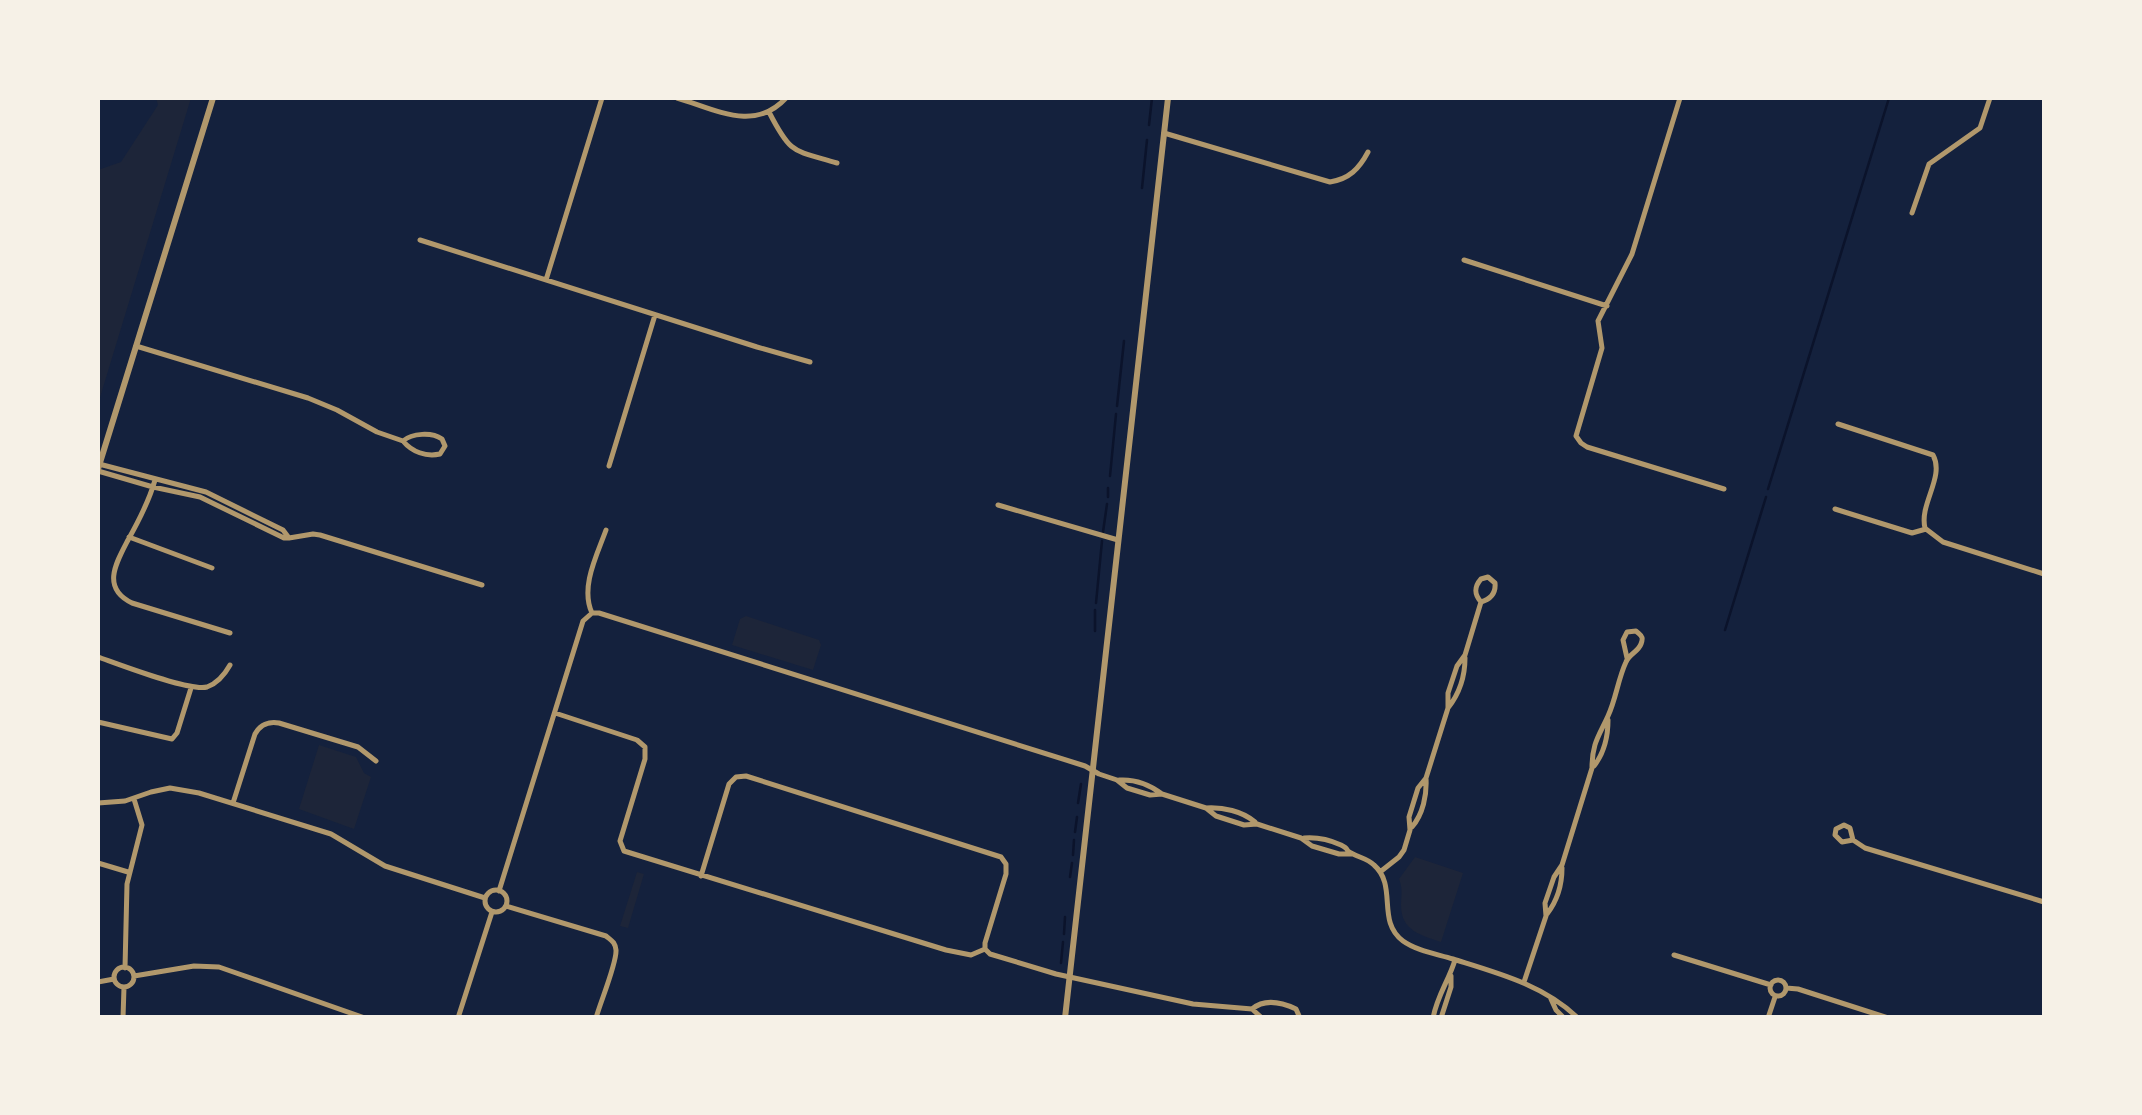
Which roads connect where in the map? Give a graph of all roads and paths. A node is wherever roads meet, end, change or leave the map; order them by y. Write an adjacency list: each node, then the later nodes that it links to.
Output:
1 (212, 98): 18 (street)
2 (602, 98): 15 (street)
3 (677, 98): 8 (street)
4 (786, 98): 8 (street)
5 (1168, 98): 9 (street)
6 (1680, 98): 16 (street)
7 (1990, 98): 12 (street)
8 (769, 112): 11 (street)
9 (1164, 133): 10 (street); 31 (street)
10 (1368, 152)
11 (837, 163)
12 (1912, 213)
13 (420, 240): 15 (street)
14 (1464, 260): 16 (street)
15 (546, 280): 17 (street)
16 (1607, 306): 25 (street)
17 (655, 315): 19 (street); 22 (street)
18 (136, 346): 21 (street); 23 (street)
19 (810, 362)
20 (1838, 424): 28 (street)
21 (403, 441): 21 (street)
22 (609, 466)
23 (98, 468): 24 (street)
24 (154, 483): 30 (street); 34 (street)
25 (1724, 489)
26 (998, 505): 31 (street)
27 (1835, 510): 28 (street)
28 (1926, 529): 33 (street)
29 (606, 530): 36 (street)
30 (130, 537): 32 (street); 37 (street)
31 (1118, 540): 45 (street)
32 (212, 568)
33 (2044, 574)
34 (482, 585)
35 (1482, 602): 35 (street); 52 (street)
36 (592, 613): 42 (street); 45 (street)
37 (230, 633)
38 (98, 657): 41 (street)
39 (1627, 658): 39 (street); 67 (street)
40 (230, 664): 41 (street)
41 (191, 687): 43 (street)
42 (554, 713): 53 (street); 54 (street)
43 (98, 722)
44 (376, 761): 47 (street)
45 (1093, 770): 52 (street); 65 (street)
46 (134, 798): 47 (street); 48 (street); 51 (street)
47 (233, 803): 55 (street)
48 (98, 804)
49 (1854, 840): 56 (street)
50 (98, 863): 51 (street)
51 (129, 872): 62 (street)
52 (1380, 872): 61 (street)
53 (701, 876): 59 (street); 59 (street)
54 (499, 891): 55 (street); 57 (street)
55 (485, 898): 58 (street)
56 (2044, 902)
57 (506, 906): 58 (street); 77 (street)
58 (492, 912): 76 (street)
59 (985, 950): 65 (street)
60 (1674, 955): 68 (street)
61 (1455, 960): 67 (street); 81 (street)
62 (125, 968): 63 (street); 64 (street)
63 (134, 976): 69 (street); 75 (street)
64 (115, 978): 66 (street); 69 (street)
65 (1070, 978): 73 (street); 78 (street)
66 (98, 982)
67 (1524, 982): 72 (street)
68 (1771, 985): 70 (street); 71 (street)
69 (124, 987): 74 (street)
70 (1786, 988): 71 (street); 85 (street)
71 (1776, 996): 84 (street)
72 (1550, 997): 82 (street); 83 (street)
73 (1252, 1009): 79 (street); 80 (street)
74 (123, 1018)
75 (366, 1018)
76 (458, 1018)
77 (596, 1018)
78 (1065, 1018)
79 (1262, 1018)
80 (1300, 1018)
81 (1437, 1018)
82 (1564, 1018)
83 (1578, 1018)
84 (1768, 1018)
85 (1888, 1018)

